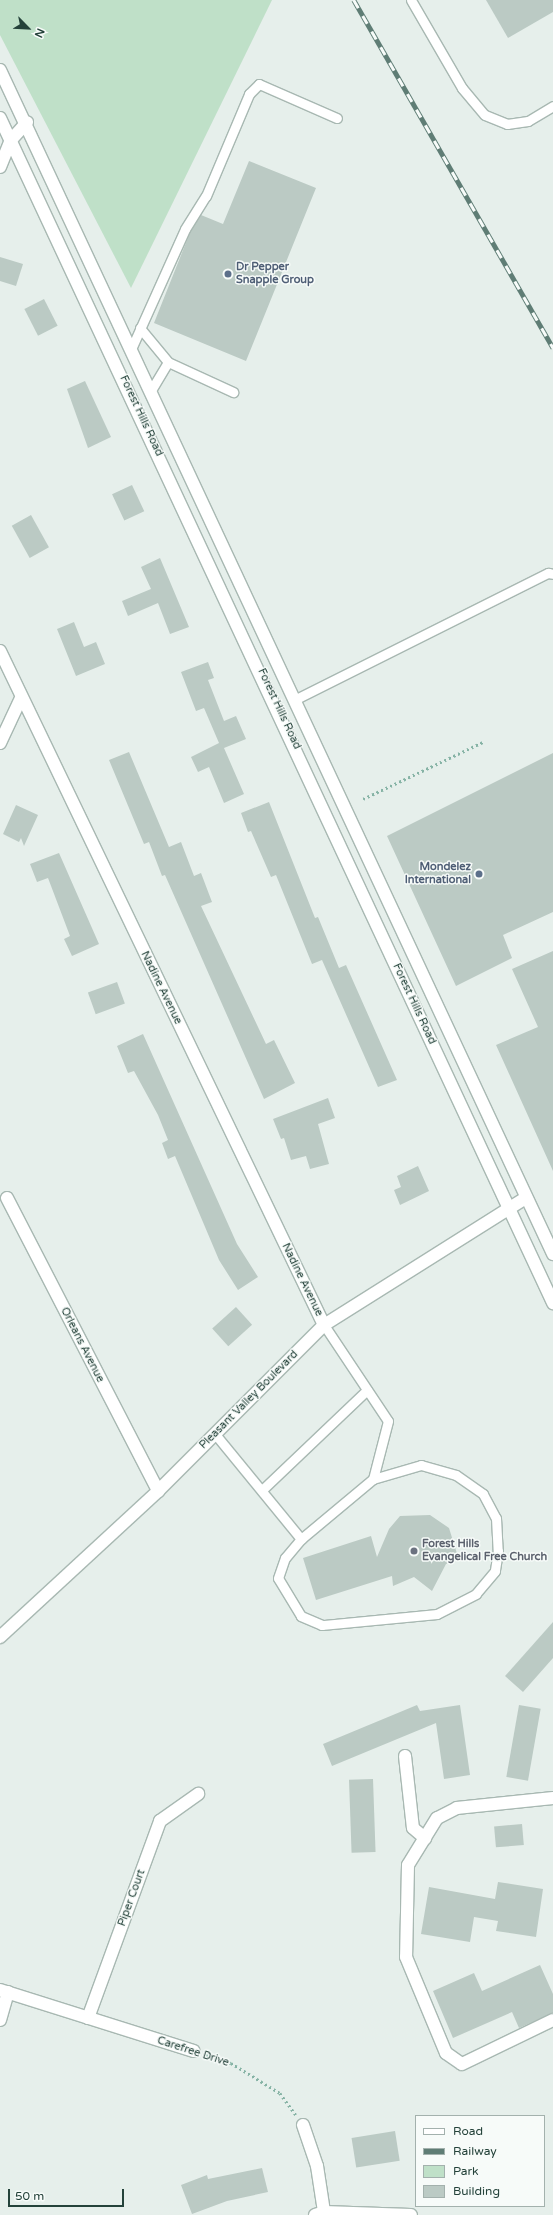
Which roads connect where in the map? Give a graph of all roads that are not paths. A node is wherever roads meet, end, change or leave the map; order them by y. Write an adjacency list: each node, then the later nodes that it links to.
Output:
1 (411, 0): 3 (lane)
2 (0, 70): 6 (street, Forest Hills Road)
3 (553, 106)
4 (0, 118): 7 (street, Forest Hills Road)
5 (337, 118): 9 (lane)
6 (27, 122): 7 (street); 10 (street, Forest Hills Road)
7 (11, 140): 8 (street); 14 (street, Forest Hills Road)
8 (0, 167)
9 (140, 328): 10 (lane); 11 (lane)
10 (132, 346): 12 (street, Forest Hills Road)
11 (168, 362): 12 (lane); 13 (lane)
12 (152, 389): 14 (street); 18 (street, Forest Hills Road)
13 (233, 392)
14 (134, 402): 19 (street, Forest Hills Road)
15 (553, 574): 18 (lane)
16 (0, 651): 17 (street, Nadine Avenue)
17 (21, 698): 20 (street); 26 (street, Nadine Avenue)
18 (296, 699): 19 (street); 22 (street, Forest Hills Road)
19 (279, 710): 23 (street, Forest Hills Road)
20 (0, 743)
21 (7, 1198): 31 (street, Orleans Avenue)
22 (526, 1198): 23 (street, Pleasant Valley Boulevard); 24 (street, Forest Hills Road)
23 (508, 1209): 25 (street, Forest Hills Road); 26 (street, Pleasant Valley Boulevard)
24 (553, 1254)
25 (553, 1303)
26 (324, 1325): 27 (lane); 28 (street, Pleasant Valley Boulevard)
27 (367, 1390): 29 (lane); 30 (lane)
28 (215, 1434): 30 (lane); 31 (street, Pleasant Valley Boulevard)
29 (373, 1479): 32 (lane); 32 (lane)
30 (262, 1490): 32 (lane)
31 (158, 1491): 33 (street, Pleasant Valley Boulevard)
32 (301, 1539)
33 (0, 1637)
34 (405, 1756): 37 (street)
35 (198, 1794): 39 (street, Piper Court)
36 (553, 1798): 37 (street)
37 (425, 1838): 41 (street)
38 (4, 1991): 39 (street, Carefree Drive); 40 (street)
39 (88, 2018): 42 (street, Carefree Drive)
40 (0, 2020)
41 (553, 2020)
42 (194, 2051)
43 (303, 2125): 44 (street)
44 (320, 2213): 45 (street)
45 (411, 2215)

